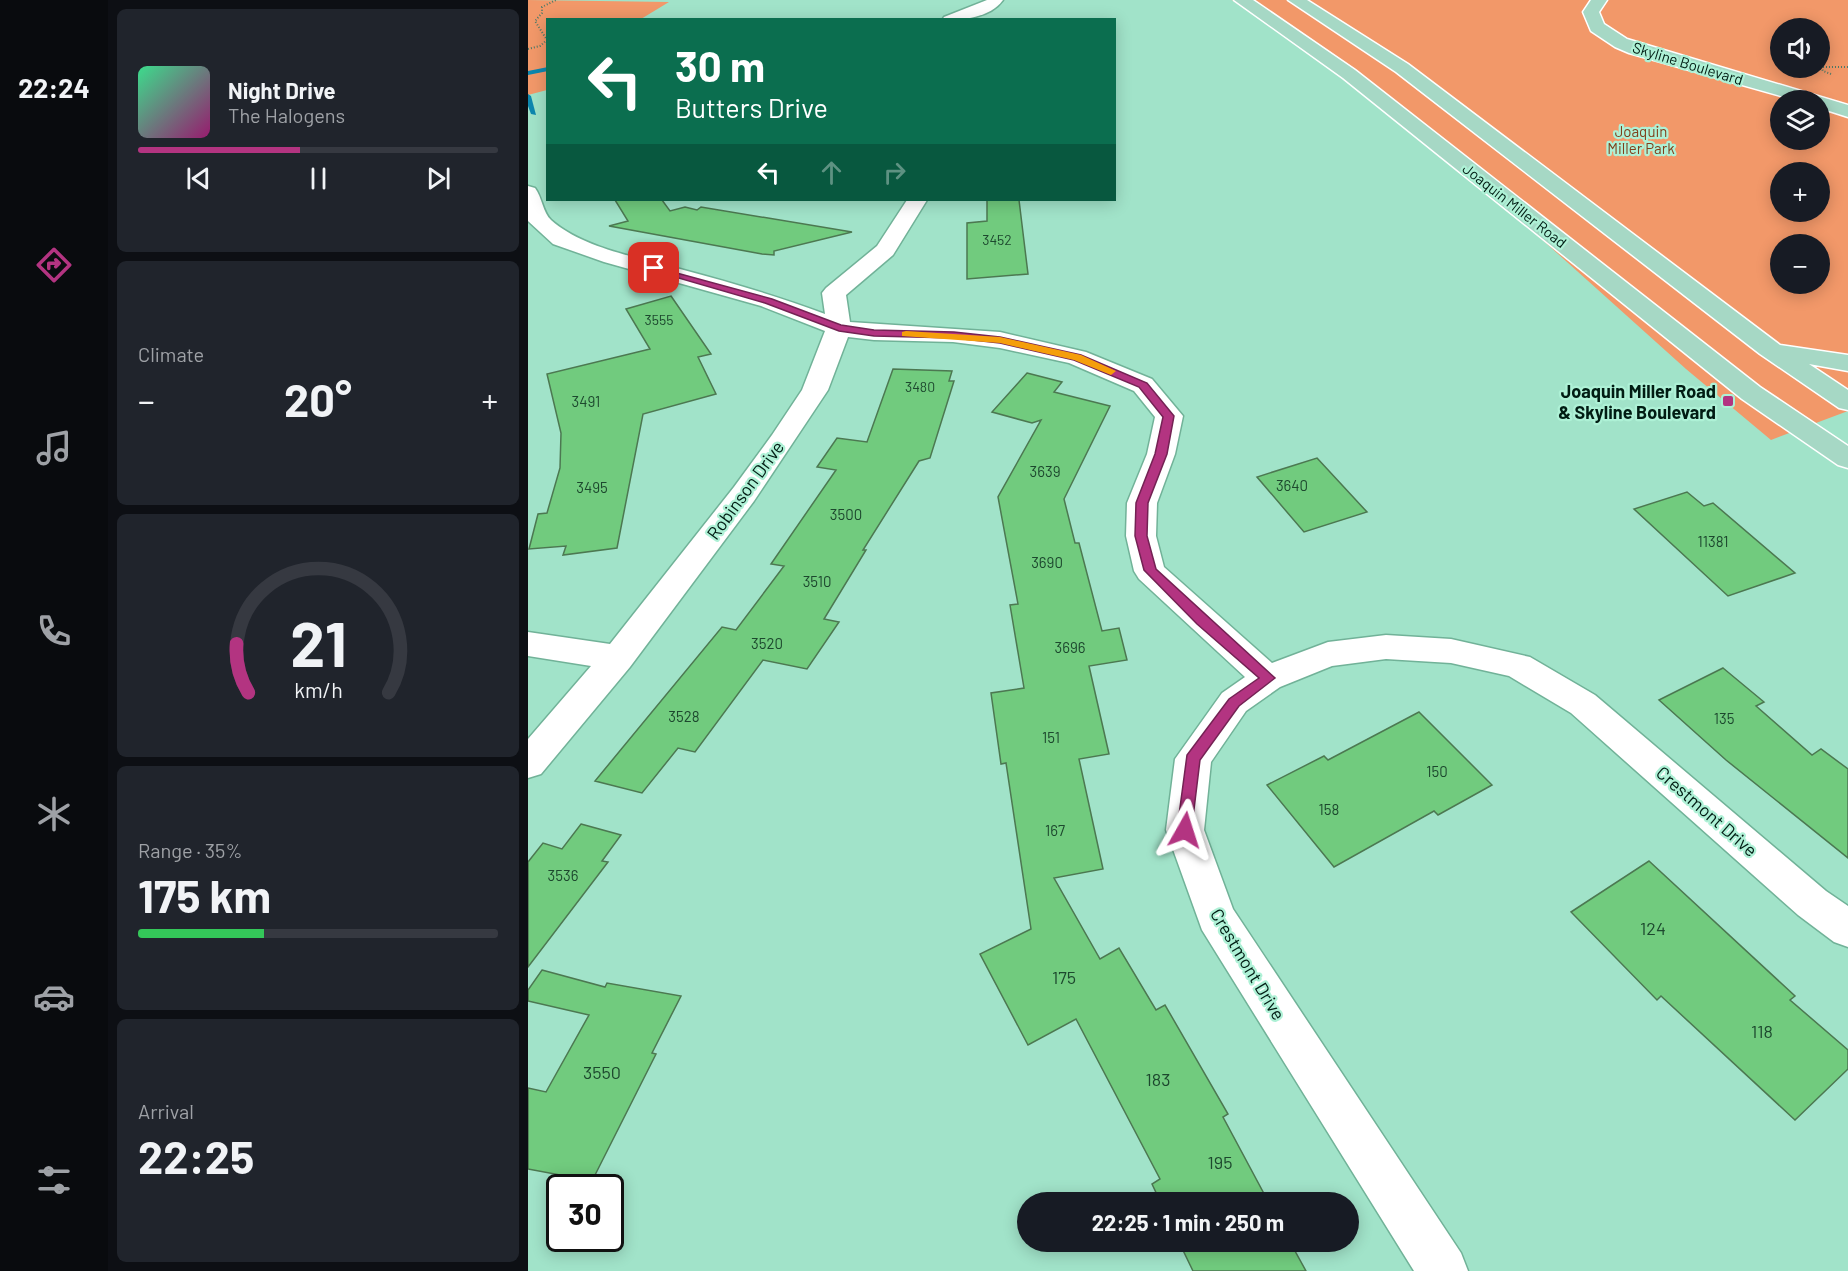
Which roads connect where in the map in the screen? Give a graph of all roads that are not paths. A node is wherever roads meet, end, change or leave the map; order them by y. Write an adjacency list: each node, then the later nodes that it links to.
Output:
1 (994, 0): 5 (street)
2 (1242, 0): 15 (main road, Joaquin Miller Road)
3 (1296, 0): 12 (main road)
4 (1599, 0): 6 (main road, Skyline Boulevard)
5 (955, 18)
6 (1778, 90)
7 (1830, 105): 8 (main road)
8 (1848, 111)
9 (528, 192): 11 (street)
10 (916, 201): 11 (street)
11 (839, 328): 20 (street, Robinson Drive); 21 (street)
12 (1769, 349): 13 (main road); 14 (main road)
13 (1848, 363)
14 (1845, 396): 15 (main road)
15 (1783, 416): 17 (main road)
16 (1848, 430): 17 (main road)
17 (1820, 441): 18 (main road)
18 (1848, 459)
19 (528, 644): 20 (street)
20 (618, 658): 22 (street, Robinson Drive)
21 (1268, 678): 23 (street, Crestmont Drive); 24 (street, Crestmont Drive)
22 (528, 764)
23 (1848, 929)
24 (1443, 1271)

